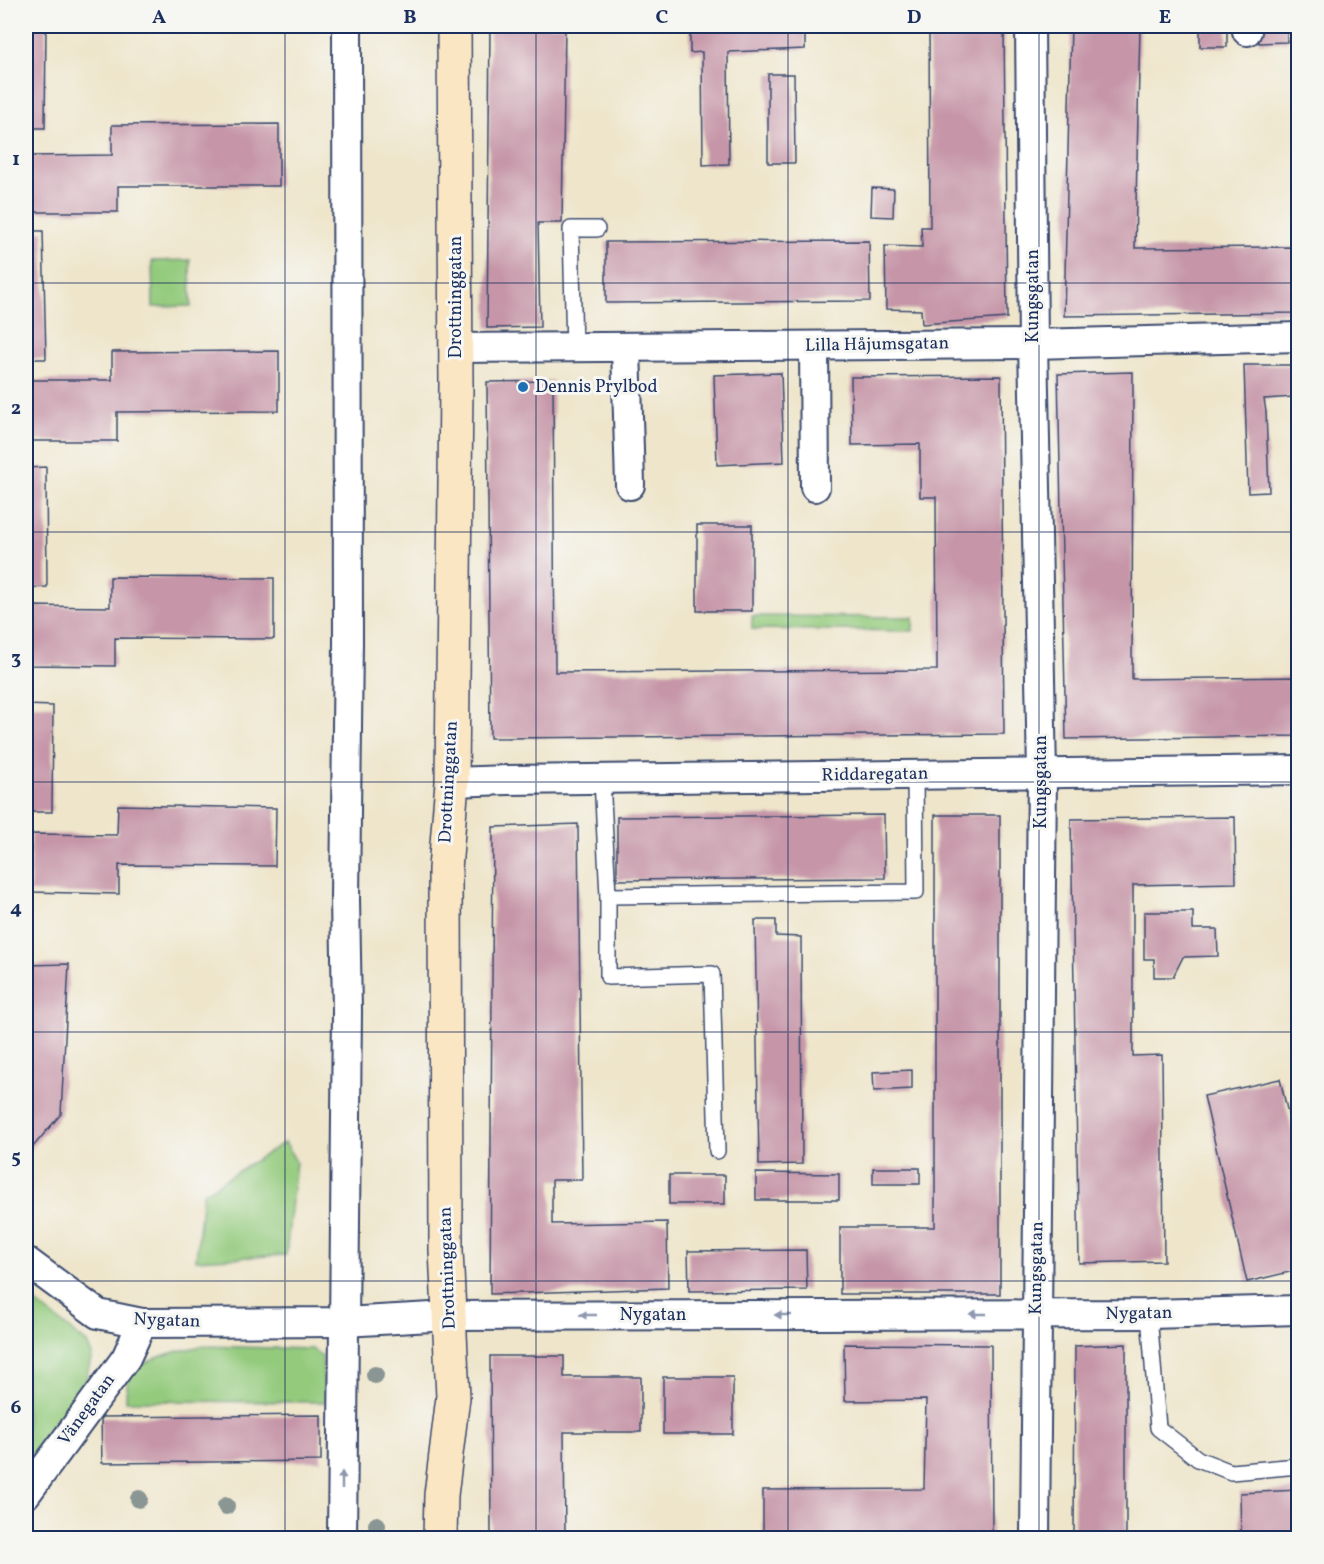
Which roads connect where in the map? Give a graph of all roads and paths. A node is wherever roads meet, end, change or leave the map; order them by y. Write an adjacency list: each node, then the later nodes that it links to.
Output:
1 (346, 26): 25 (street)
2 (454, 26): 8 (street, Drottninggatan)
3 (1030, 26): 6 (street, Kungsgatan)
4 (597, 229): 9 (lane)
5 (1299, 337): 6 (street, Lilla Håjumsgatan)
6 (1033, 344): 7 (street, Lilla Håjumsgatan); 14 (street, Kungsgatan)
7 (814, 346): 10 (street, Lilla Håjumsgatan); 12 (street)
8 (456, 348): 9 (street, Lilla Håjumsgatan); 17 (street, Drottninggatan)
9 (574, 348): 10 (street, Lilla Håjumsgatan)
10 (626, 348): 11 (street)
11 (630, 485)
12 (816, 487)
13 (1299, 770): 14 (street, Riddaregatan)
14 (1042, 773): 15 (street, Riddaregatan); 21 (street, Kungsgatan)
15 (915, 774): 16 (street, Riddaregatan); 18 (lane)
16 (603, 779): 17 (street, Riddaregatan); 18 (lane)
17 (452, 782): 24 (street, Drottninggatan)
18 (608, 896): 19 (lane)
19 (717, 1151)
20 (26, 1261): 26 (street, Nygatan)
21 (1037, 1314): 22 (street, Nygatan); 24 (street, Nygatan, one-way to 24); 31 (street, Kungsgatan)
22 (1149, 1314): 23 (street, Nygatan); 27 (lane)
23 (1298, 1315)
24 (449, 1316): 25 (street, Nygatan); 30 (street, Drottninggatan)
25 (344, 1322): 26 (street, Nygatan); 29 (street, one-way to 25)
26 (142, 1323): 28 (street, Vänegatan)
27 (1299, 1466)
28 (26, 1494)
29 (342, 1539)
30 (440, 1539)
31 (1035, 1539)

